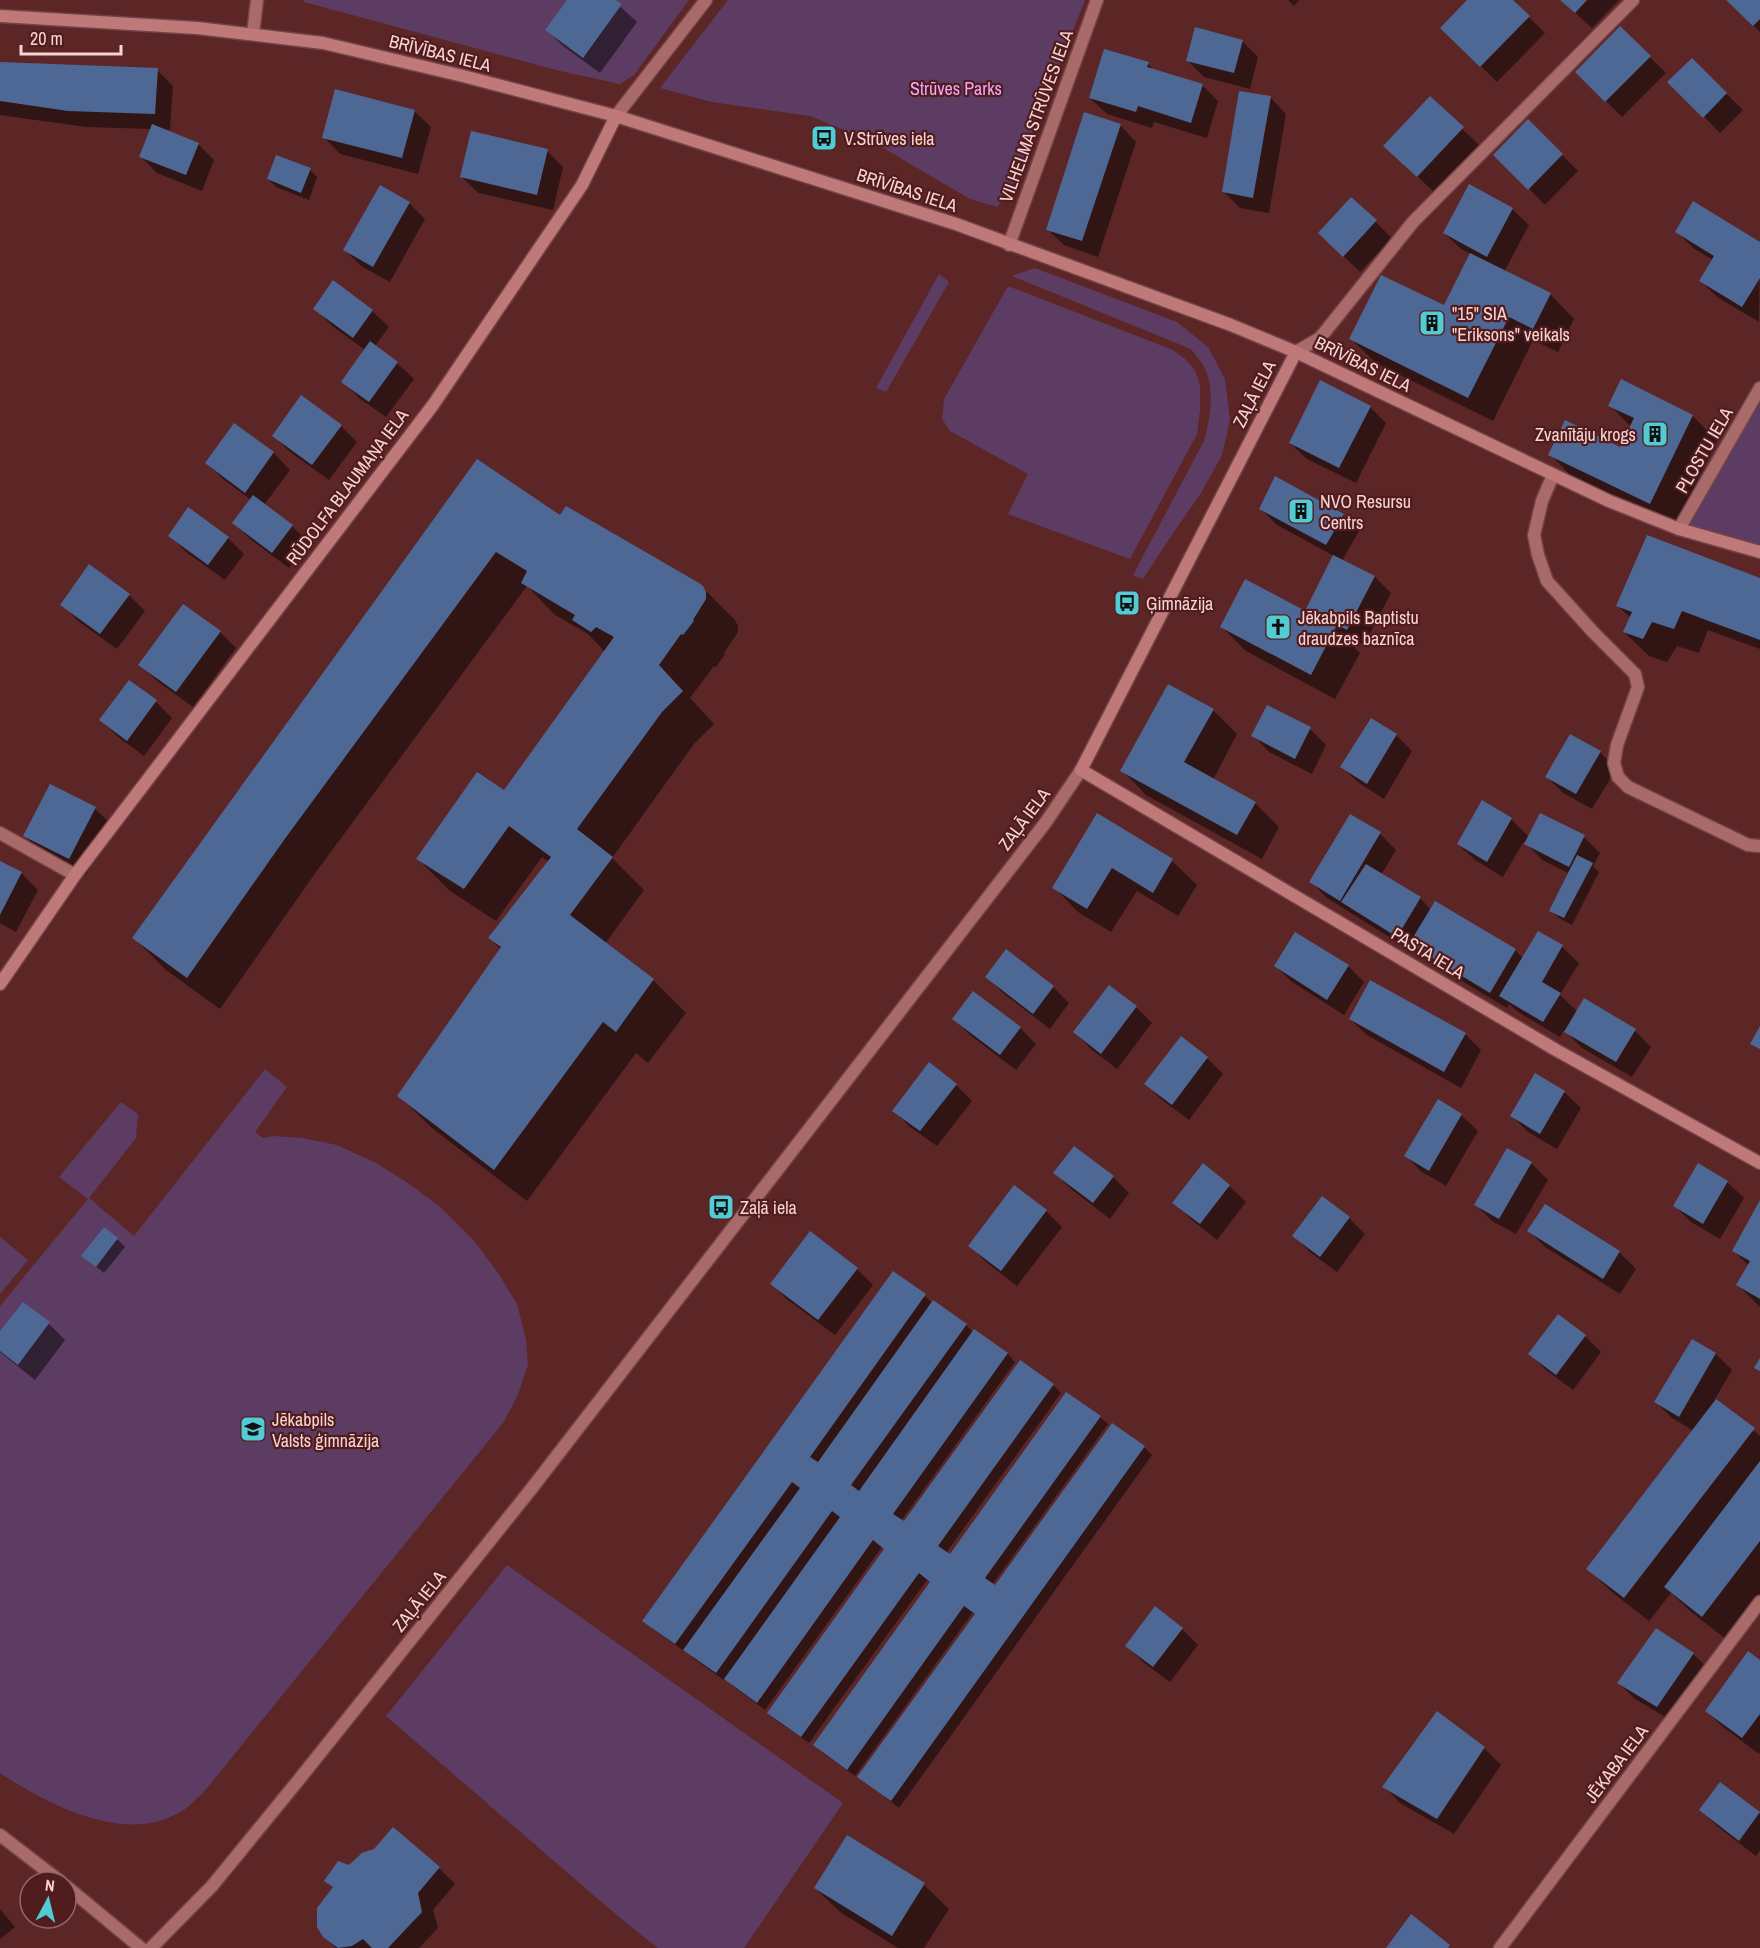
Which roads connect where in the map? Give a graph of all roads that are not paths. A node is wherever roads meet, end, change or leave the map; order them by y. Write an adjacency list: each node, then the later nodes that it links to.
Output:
1 (257, 0): 6 (street)
2 (706, 0): 7 (street, RŪDOLFA BLAUMAŅA IELA)
3 (1097, 0): 8 (street, VILHELMA STRŪVES IELA)
4 (1634, 0): 9 (street, ZAĻĀ IELA)
5 (0, 16): 6 (main road, BRĪVĪBAS IELA)
6 (253, 34): 7 (main road, BRĪVĪBAS IELA)
7 (616, 116): 8 (main road, BRĪVĪBAS IELA); 17 (main road, RŪDOLFA BLAUMAŅA IELA)
8 (1010, 245): 9 (main road, BRĪVĪBAS IELA)
9 (1296, 352): 11 (main road, BRĪVĪBAS IELA); 14 (main road, ZAĻĀ IELA)
10 (1760, 388): 12 (street, PLOSTU IELA)
11 (1553, 475): 12 (main road, BRĪVĪBAS IELA); 16 (street)
12 (1678, 529): 13 (main road, BRĪVĪBAS IELA)
13 (1760, 552)
14 (1081, 770): 19 (main road, PASTA IELA); 25 (street, ZAĻĀ IELA)
15 (0, 833): 17 (street)
16 (1760, 846)
17 (75, 875): 18 (main road, RŪDOLFA BLAUMAŅA IELA)
18 (0, 984)
19 (1760, 1163)
20 (1760, 1602): 26 (street, JĒKABA IELA)
21 (0, 1835): 22 (street)
22 (45, 1870)
23 (78, 1896): 24 (street)
24 (141, 1948)
25 (151, 1948)
26 (1500, 1948)

